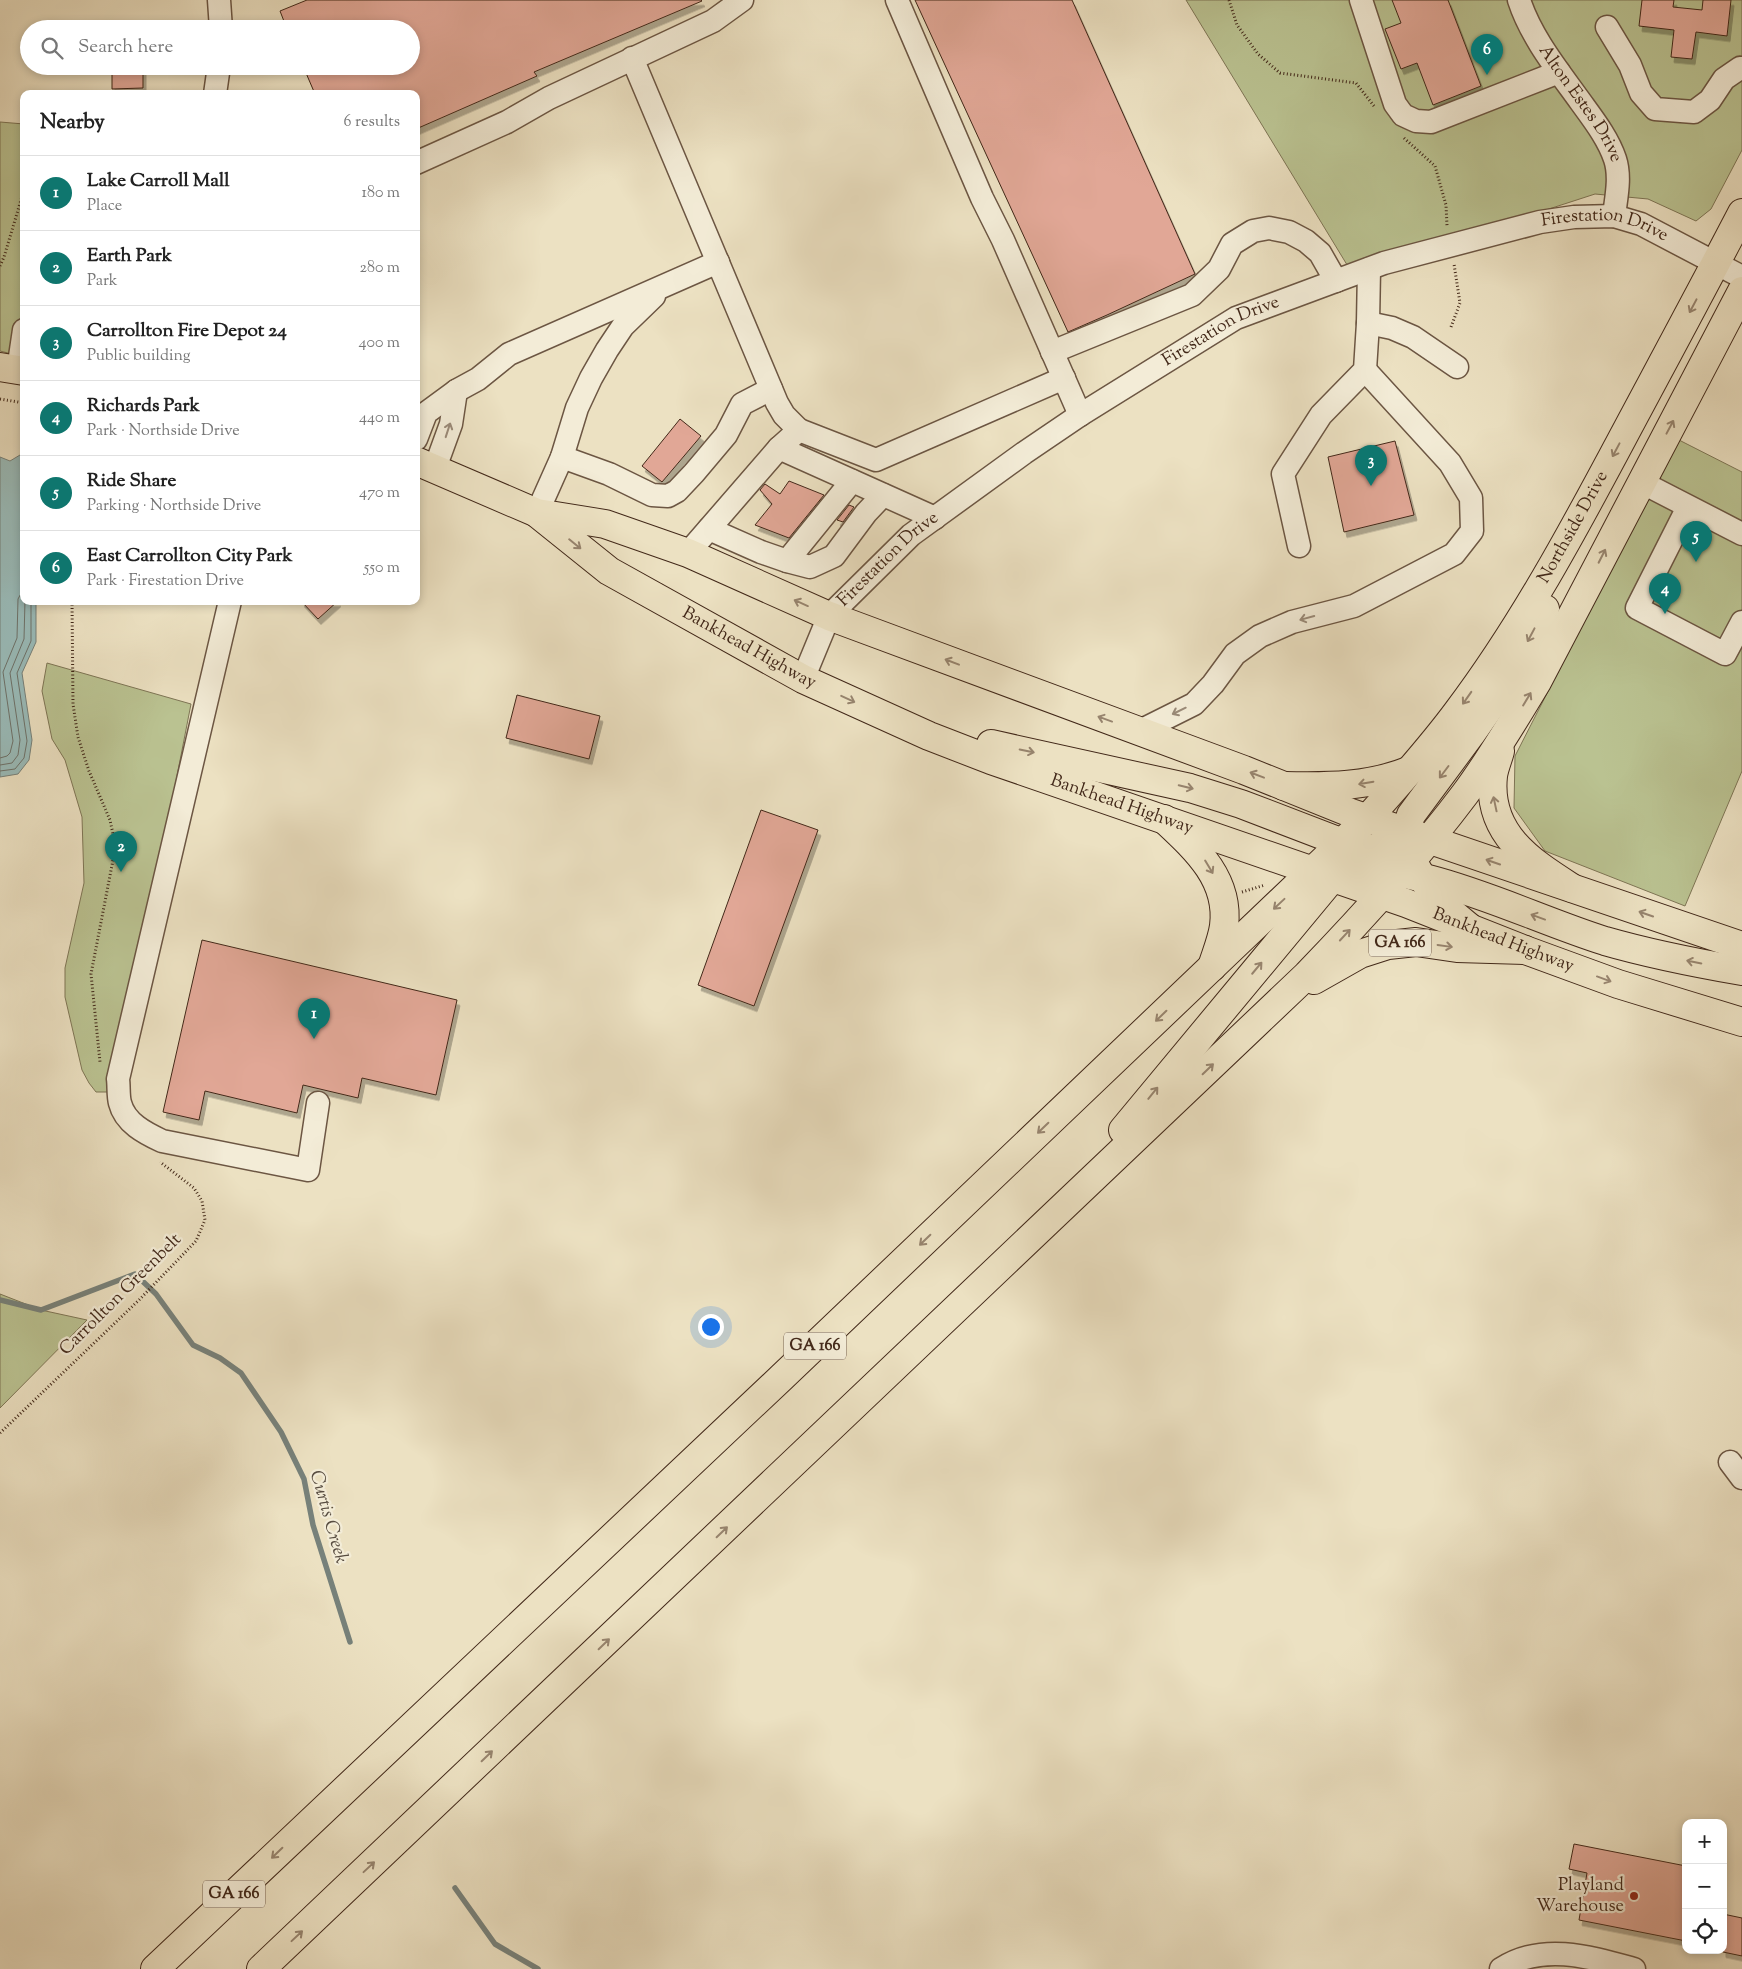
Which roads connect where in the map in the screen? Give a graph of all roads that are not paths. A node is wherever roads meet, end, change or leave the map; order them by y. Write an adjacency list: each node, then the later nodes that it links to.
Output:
1 (219, 0): 6 (street)
2 (742, 0): 8 (street)
3 (898, 0): 25 (street)
4 (1361, 0): 10 (street)
5 (1519, 0): 10 (street, Alton Estes Drive)
6 (220, 20)
7 (1607, 27): 9 (street)
8 (632, 58): 13 (street); 16 (street)
9 (1741, 67)
10 (1559, 72): 15 (street, Alton Estes Drive)
11 (218, 75): 12 (street)
12 (216, 90)
13 (420, 161)
14 (1742, 213): 17 (main road, Northside Drive)
15 (1614, 216): 17 (street, Firestation Drive); 18 (street, Firestation Drive)
16 (718, 262): 21 (street); 30 (street)
17 (1716, 263): 19 (street, Firestation Drive); 41 (main road, Northside Drive, one-way to 41)
18 (1369, 268): 20 (street, Firestation Drive); 23 (street)
19 (1742, 277)
20 (1336, 281): 25 (street); 32 (street, Firestation Drive)
21 (665, 285): 31 (street); 36 (street)
22 (1742, 291): 38 (main road, Northside Drive, one-way to 22)
23 (1368, 323): 26 (street); 28 (street)
24 (20, 346): 27 (street)
25 (1052, 352): 29 (street)
26 (1457, 367)
27 (14, 369)
28 (1365, 370): 46 (street); 54 (street, one-way to 54)
29 (1064, 378): 32 (street); 34 (street)
30 (771, 389): 34 (street); 36 (street)
31 (456, 391): 33 (street); 37 (street, one-way to 31)
32 (1080, 415): 43 (street, Firestation Drive)
33 (420, 429)
34 (799, 430): 35 (street)
35 (779, 448): 39 (street); 44 (street)
36 (562, 457): 42 (street)
37 (426, 465): 42 (main road, Bankhead Highway)
38 (1641, 482): 40 (street); 55 (main road, Northside Drive, one-way to 38)
39 (867, 488): 43 (street); 48 (street); 48 (street)
40 (1688, 507): 45 (street); 51 (street)
41 (1584, 510): 56 (main road, Northside Drive, one-way to 56); 60 (main road, one-way to 60)
42 (537, 513): 47 (main road, Bankhead Highway); 52 (main road, Bankhead Highway, one-way to 52)
43 (935, 518): 50 (street, Firestation Drive)
44 (709, 529): 47 (street); 48 (street)
45 (1742, 534)
46 (1300, 546)
47 (688, 554): 50 (main road, Bankhead Highway, one-way to 47)
48 (787, 561)
49 (229, 605): 71 (street)
50 (829, 616): 52 (street, Firestation Drive); 54 (main road, Bankhead Highway, one-way to 50)
51 (1742, 622)
52 (804, 679): 53 (main road, Bankhead Highway, one-way to 53)
53 (911, 728): 59 (main road, Bankhead Highway); 61 (main road, one-way to 61)
54 (1138, 732): 57 (main road, Bankhead Highway, one-way to 54)
55 (1505, 736): 60 (main road, Northside Drive); 62 (main road, one-way to 55)
56 (1412, 769): 57 (main road, one-way to 57); 58 (main road, Northside Drive)
57 (1284, 786): 58 (main road, Bankhead Highway)
58 (1368, 818): 60 (main road, Bankhead Highway); 61 (main road, Northside Drive)
59 (1164, 819): 61 (main road, Bankhead Highway); 67 (main road, one-way to 67)
60 (1413, 855): 61 (main road); 62 (main road, Bankhead Highway, one-way to 60); 63 (main road, Northside Drive); 64 (main road); 68 (main road, one-way to 60)
61 (1338, 861): 63 (main road, Bankhead Highway); 67 (main road, GA 166, one-way to 67); 72 (main road, one-way to 61)
62 (1572, 888): 65 (main road, Bankhead Highway, one-way to 62)
63 (1382, 895): 64 (main road, Bankhead Highway); 69 (main road, Northside Drive, one-way to 63)
64 (1469, 927): 66 (main road, Bankhead Highway)
65 (1742, 946)
66 (1525, 950): 69 (main road, GA 166, one-way to 66); 70 (main road, Bankhead Highway / GA 166, one-way to 70)
67 (1212, 967): 73 (main road, GA 166, one-way to 73)
68 (1742, 971)
69 (1286, 995): 72 (main road, GA 166, one-way to 69)
70 (1742, 1022)
71 (318, 1103)
72 (1019, 1249): 74 (main road, GA 166, one-way to 72)
73 (155, 1969)
74 (261, 1969)
75 (1501, 1969): 76 (street)
76 (1634, 1969)

